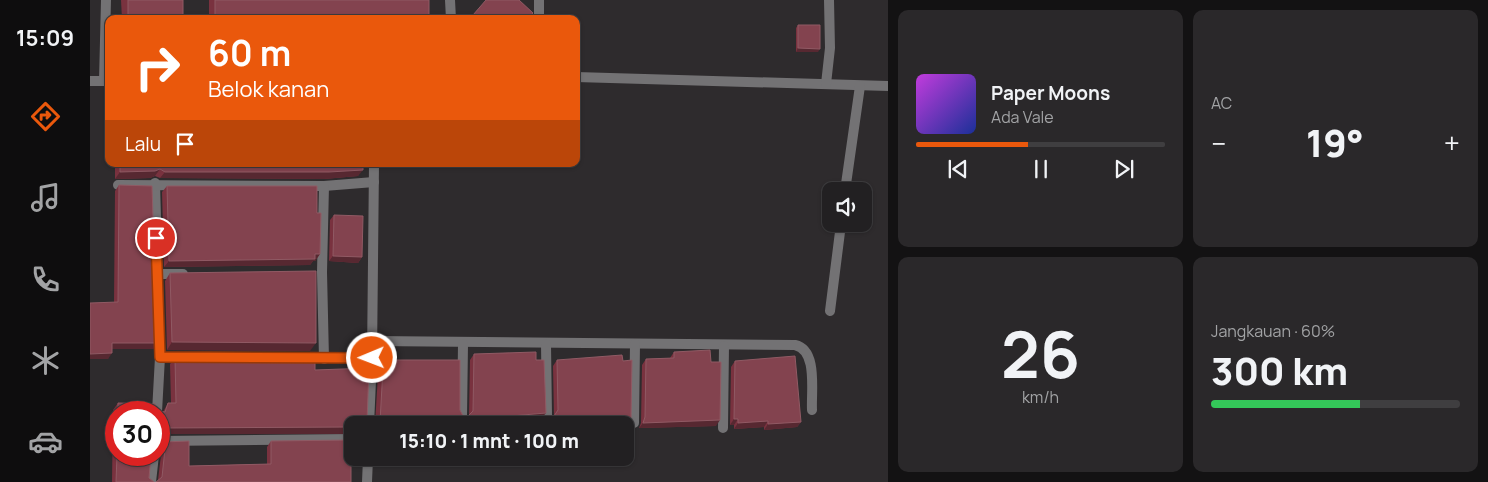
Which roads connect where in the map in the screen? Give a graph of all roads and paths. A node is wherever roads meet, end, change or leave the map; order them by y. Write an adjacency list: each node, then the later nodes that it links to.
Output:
1 (106, 0): 5 (street)
2 (450, 0): 6 (street)
3 (539, 0): 7 (street)
4 (829, 0): 11 (street)
5 (106, 15)
6 (450, 15)
7 (539, 15)
8 (580, 77): 11 (street)
9 (90, 81): 10 (street)
10 (105, 81)
11 (826, 84): 12 (street)
12 (860, 86): 13 (street); 16 (street)
13 (888, 86)
14 (374, 167): 15 (street)
15 (374, 182): 19 (street); 24 (street)
16 (846, 182)
17 (155, 183): 18 (street); 19 (street); 21 (street)
18 (118, 185)
19 (324, 186): 33 (street)
20 (840, 232): 23 (street)
21 (157, 274): 22 (street); 29 (street)
22 (196, 274)
23 (830, 311)
24 (373, 342): 25 (street); 32 (street)
25 (462, 344): 26 (street); 37 (street)
26 (546, 344): 27 (street); 38 (street)
27 (635, 344): 28 (street); 39 (street)
28 (724, 346): 35 (street); 40 (street)
29 (160, 357): 30 (street); 34 (street)
30 (266, 358)
31 (295, 358): 33 (street)
32 (372, 358): 33 (street); 36 (street)
33 (324, 359)
34 (157, 401)
35 (812, 410)
36 (369, 416)
37 (462, 416)
38 (547, 416)
39 (634, 423)
40 (723, 428)
41 (344, 439): 42 (street)
42 (170, 441)
43 (153, 466): 45 (street)
44 (368, 466): 46 (street)
45 (151, 482)
46 (367, 482)

